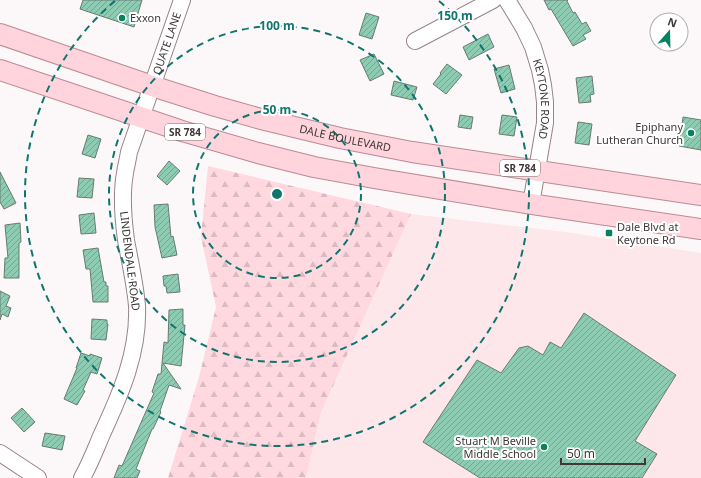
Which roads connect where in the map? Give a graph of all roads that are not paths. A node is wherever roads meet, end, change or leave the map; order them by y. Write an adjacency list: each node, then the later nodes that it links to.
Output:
1 (182, 0): 7 (street, QUATE LANE)
2 (493, 0): 5 (street)
3 (507, 0): 9 (street, KEYTONE ROAD)
4 (0, 34): 7 (main road, DALE BOULEVARD / SR 784)
5 (415, 41)
6 (0, 70): 8 (main road, SR 784)
7 (152, 86): 8 (street, LINDENDALE ROAD); 9 (main road, DALE BOULEVARD / SR 784)
8 (141, 118): 11 (main road, SR 784); 15 (street, LINDENDALE ROAD)
9 (536, 170): 10 (main road, DALE BOULEVARD / SR 784); 11 (street, KEYTONE ROAD)
10 (701, 195)
11 (531, 204): 12 (main road, SR 784)
12 (701, 229)
13 (0, 453): 14 (street)
14 (38, 478)
15 (82, 478)

